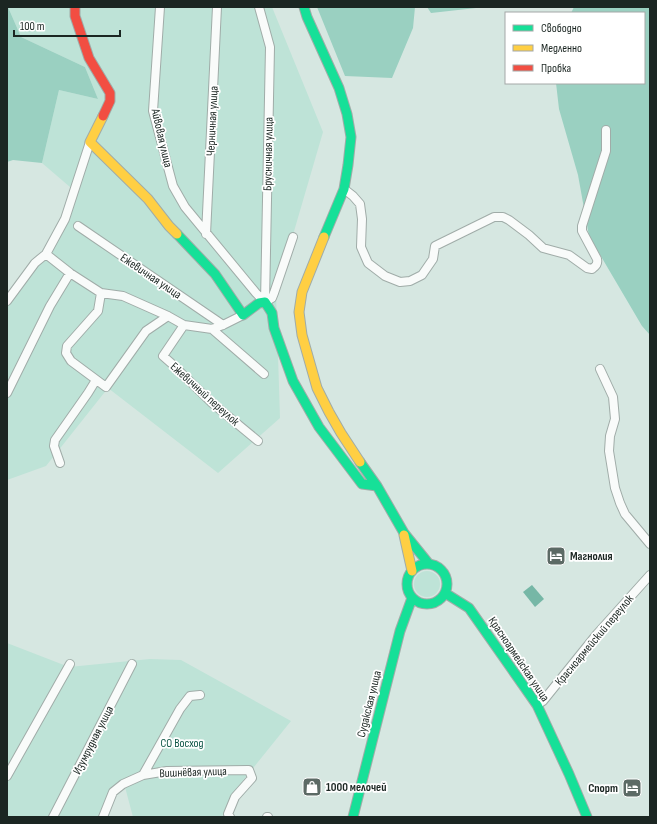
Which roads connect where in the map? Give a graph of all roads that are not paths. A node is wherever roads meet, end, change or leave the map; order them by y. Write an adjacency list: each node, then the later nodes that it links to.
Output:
1 (75, 7): 7 (main road)
2 (160, 7): 10 (street, Айвовая улица)
3 (217, 7): 10 (street, Черничная улица)
4 (259, 7): 16 (street, Брусничная улица)
5 (304, 7): 8 (main road)
6 (606, 130): 8 (street)
7 (90, 142): 12 (street); 17 (main road)
8 (344, 189): 28 (main road)
9 (78, 226): 20 (street, Ежевичная улица)
10 (206, 234): 16 (street, Айвовая улица)
11 (293, 237): 16 (street)
12 (46, 254): 13 (street); 15 (street)
13 (70, 273): 14 (street); 25 (street)
14 (101, 293): 18 (street); 24 (street)
15 (7, 301)
16 (266, 302): 17 (main road); 28 (main road)
17 (243, 315): 20 (street)
18 (168, 316): 19 (street); 24 (street)
19 (184, 325): 21 (street); 26 (street, Ежевичный переулок)
20 (223, 325): 21 (street)
21 (212, 329): 23 (street)
22 (600, 369): 30 (street)
23 (264, 374)
24 (96, 380): 27 (street)
25 (7, 393)
26 (258, 441)
27 (60, 463)
28 (377, 486): 29 (main road)
29 (404, 533): 31 (main road); 32 (main road)
30 (650, 544)
31 (429, 564): 32 (main road); 34 (main road)
32 (412, 571): 35 (main road)
33 (650, 575): 39 (street, Красноармейский переулок)
34 (446, 593): 35 (main road); 39 (main road, Красноармейская улица)
35 (412, 598): 45 (main road, Судакская улица)
36 (70, 664): 41 (street)
37 (132, 664): 42 (street, Изумрудная улица)
38 (200, 695): 40 (street)
39 (537, 704): 46 (main road, Красноармейская улица)
40 (143, 775): 43 (street, Вишнёвая улица); 44 (street, Вишнёвая улица)
41 (7, 776)
42 (53, 817)
43 (103, 817)
44 (230, 817)
45 (353, 817)
46 (587, 817)

